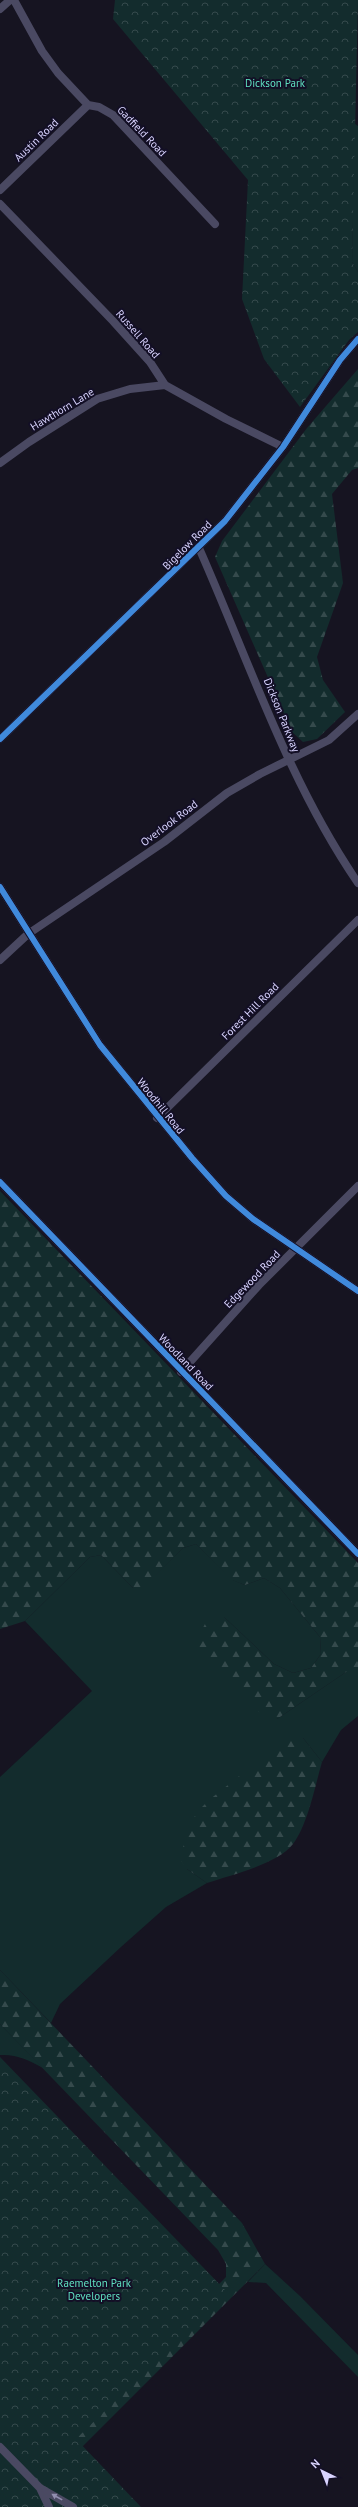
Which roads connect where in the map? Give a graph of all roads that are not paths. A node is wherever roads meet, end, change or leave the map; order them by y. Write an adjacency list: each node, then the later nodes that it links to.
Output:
1 (10, 0): 3 (street)
2 (14, 0): 4 (street)
3 (0, 9)
4 (88, 105): 5 (street, Austin Road); 7 (street, Gadfield Road)
5 (0, 190)
6 (0, 204): 9 (street, Russell Road)
7 (215, 224)
8 (358, 339): 10 (street, Bigelow Road)
9 (165, 385): 10 (street, Russell Road); 11 (street, Hawthorn Lane)
10 (283, 447): 12 (street, Bigelow Road)
11 (0, 463)
12 (199, 548): 14 (street, Bigelow Road); 15 (street, Dickson Parkway)
13 (358, 714): 15 (street, Overlook Road)
14 (0, 739)
15 (289, 760): 16 (street, Dickson Parkway); 19 (street, Overlook Road)
16 (358, 883)
17 (0, 887): 19 (street, Woodhill Road)
18 (358, 920): 21 (street, Forest Hill Road)
19 (28, 934): 20 (street, Overlook Road); 21 (street, Woodhill Road)
20 (0, 960)
21 (157, 1118): 24 (street, Woodhill Road)
22 (0, 1182): 26 (street, Woodland Road)
23 (358, 1186): 24 (street, Edgewood Road)
24 (296, 1250): 25 (street, Woodhill Road); 26 (street, Edgewood Road)
25 (358, 1291)
26 (181, 1372): 27 (street, Woodland Road)
27 (358, 1554)
28 (0, 2447): 29 (street)
29 (40, 2488): 30 (street); 31 (street, one-way to 29)
30 (48, 2507)
31 (73, 2507)

